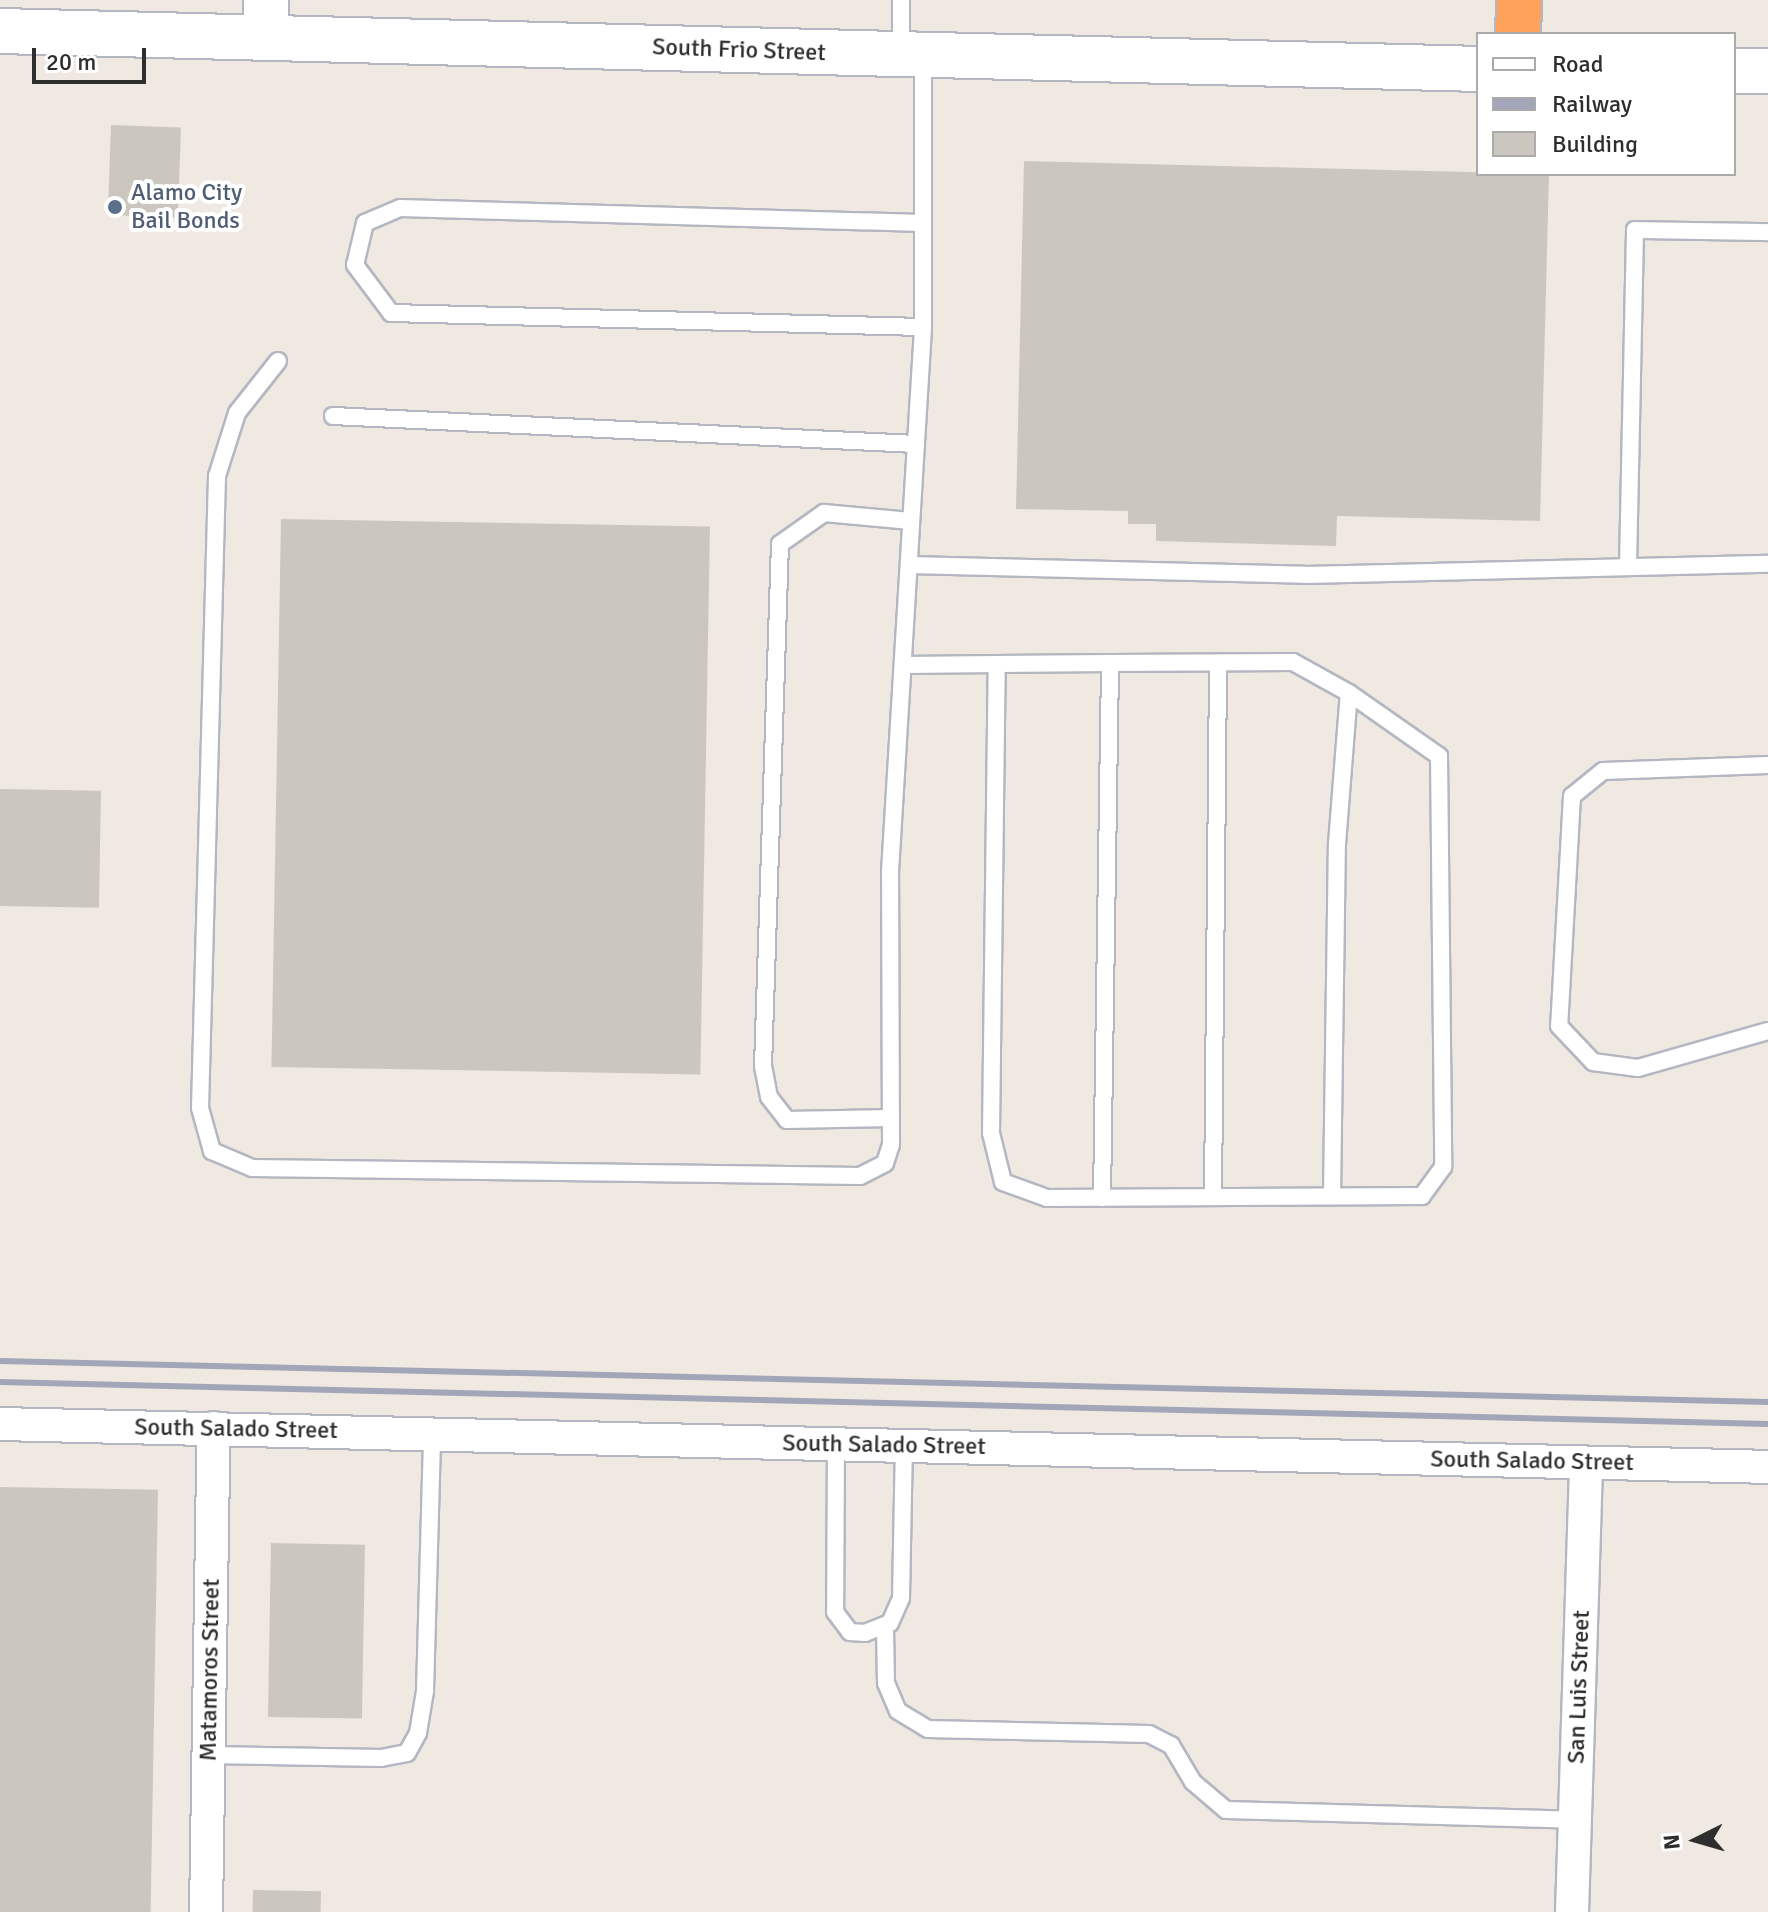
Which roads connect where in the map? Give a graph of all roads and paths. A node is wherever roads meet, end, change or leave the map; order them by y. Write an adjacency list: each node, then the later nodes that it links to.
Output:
1 (901, 0): 6 (lane)
2 (1519, 0): 5 (highway)
3 (266, 19): 4 (main road, South Frio Street); 6 (main road, South Frio Street)
4 (0, 31)
5 (1518, 32)
6 (912, 55): 7 (main road, South Frio Street); 10 (lane)
7 (1476, 69)
8 (1736, 71): 9 (main road)
9 (1768, 71)
10 (922, 223): 12 (lane); 12 (lane)
11 (1768, 232): 19 (lane)
12 (923, 327): 15 (lane)
13 (278, 361): 27 (lane)
14 (333, 416): 15 (lane)
15 (916, 444): 16 (lane)
16 (911, 521): 18 (lane); 27 (lane)
17 (1768, 564): 19 (lane)
18 (909, 565): 19 (lane); 23 (lane)
19 (1628, 566)
20 (1110, 663): 21 (lane); 22 (lane); 30 (lane)
21 (1218, 663): 24 (lane); 29 (lane)
22 (997, 664): 23 (lane); 30 (lane)
23 (903, 665): 27 (lane)
24 (1349, 693): 28 (lane); 28 (lane)
25 (1768, 765): 26 (lane)
26 (1768, 1031)
27 (891, 1118)
28 (1332, 1195): 29 (lane)
29 (1213, 1197): 30 (lane)
30 (1102, 1198)
31 (0, 1424): 32 (street, South Salado Street)
32 (214, 1428): 33 (street, South Salado Street); 39 (street, Matamoros Street)
33 (432, 1434): 34 (street, South Salado Street); 39 (lane)
34 (836, 1444): 35 (street, South Salado Street); 38 (lane)
35 (904, 1445): 36 (street, South Salado Street); 38 (lane)
36 (1586, 1463): 37 (street, South Salado Street); 40 (street, San Luis Street)
37 (1768, 1467)
38 (885, 1626): 40 (lane)
39 (209, 1755): 41 (street, Matamoros Street)
40 (1575, 1820): 42 (street, San Luis Street)
41 (206, 1912)
42 (1572, 1912)

